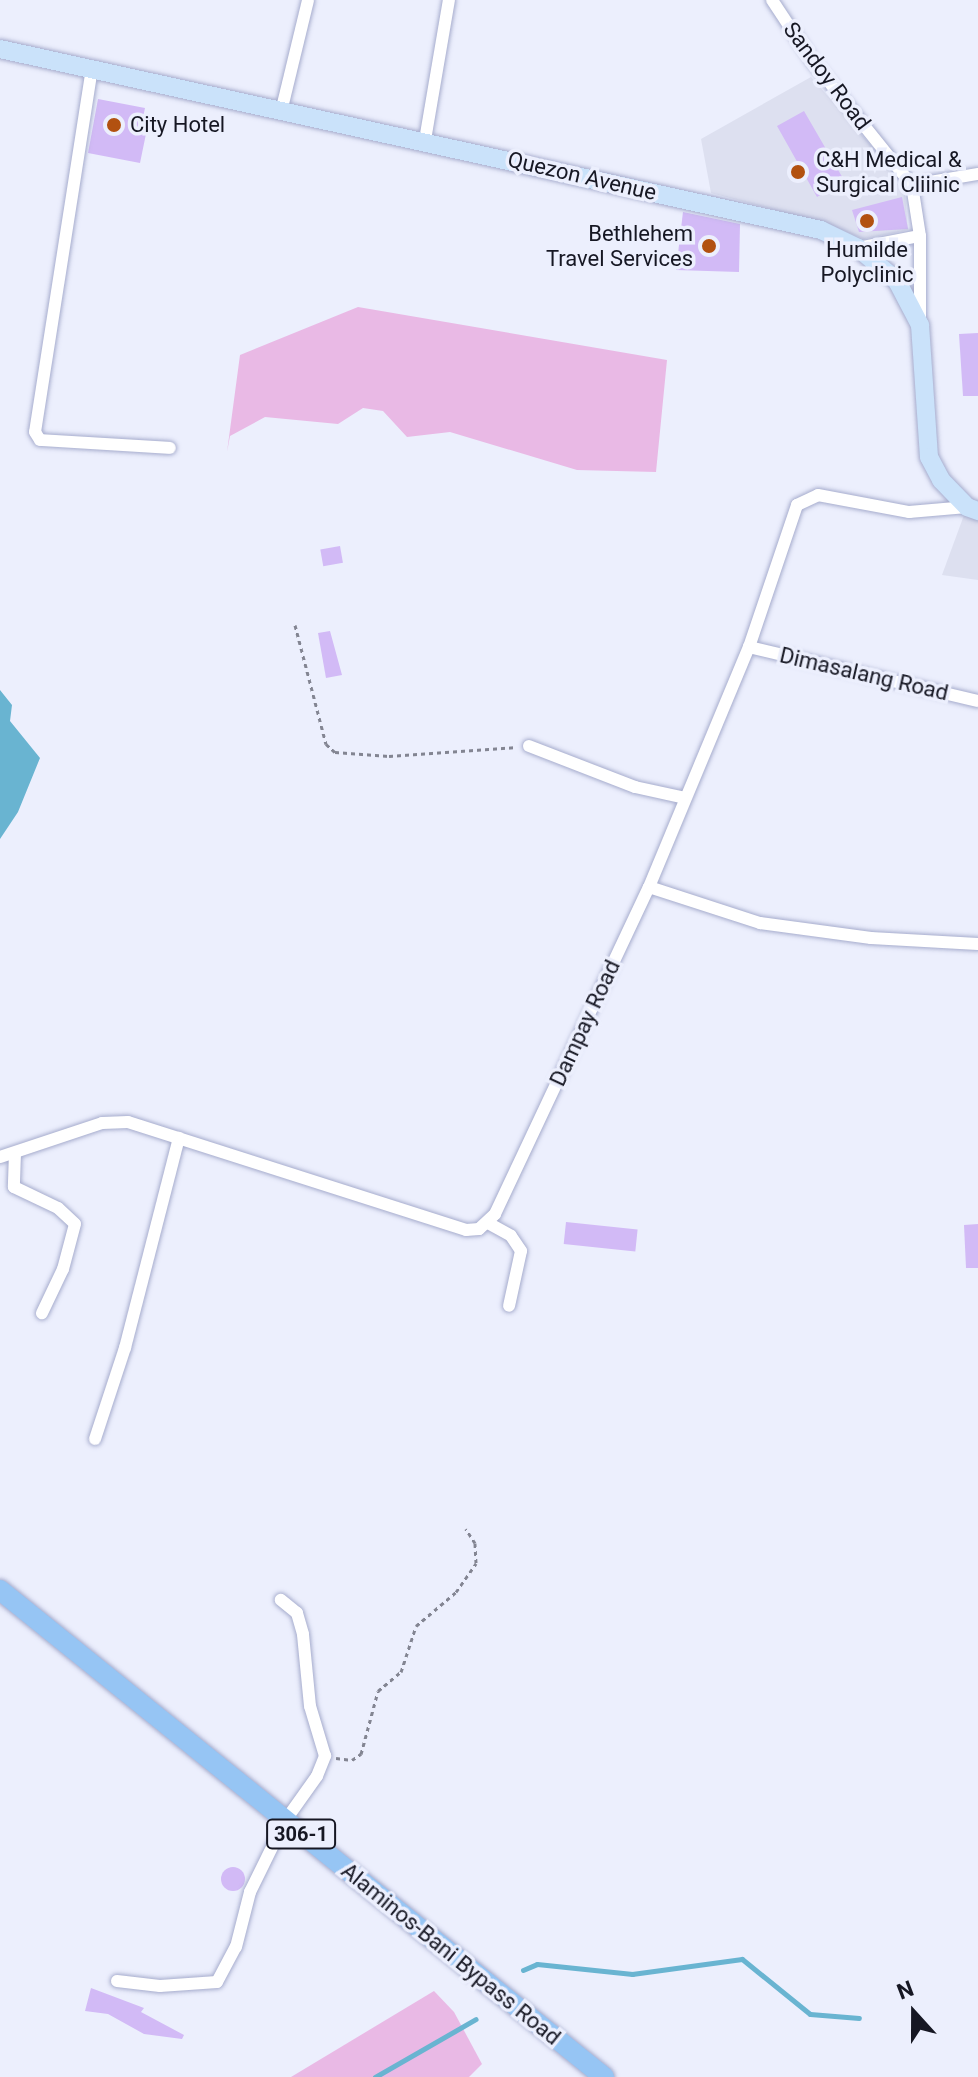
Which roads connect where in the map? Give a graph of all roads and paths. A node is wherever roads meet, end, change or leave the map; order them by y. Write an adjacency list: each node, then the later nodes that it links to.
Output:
1 (308, 0): 6 (street)
2 (449, 0): 7 (street)
3 (772, 0): 9 (street, Sandoy Road)
4 (0, 49): 5 (main road, Quezon Avenue)
5 (92, 68): 6 (main road, Quezon Avenue); 13 (street)
6 (281, 112): 7 (main road, Quezon Avenue)
7 (425, 140): 11 (main road, Quezon Avenue)
8 (978, 174): 9 (street)
9 (912, 185): 10 (street, Sandoy Road)
10 (920, 236): 11 (street); 12 (street, Sandoy Road)
11 (858, 248): 12 (main road, Quezon Avenue)
12 (920, 325): 14 (main road, Quezon Avenue)
13 (170, 448)
14 (973, 509): 16 (street, Dampay Road)
15 (295, 625): 18 (path)
16 (749, 647): 17 (street, Dimasalang Road); 19 (street, Dampay Road)
17 (978, 701)
18 (529, 746): 19 (street)
19 (685, 798): 20 (street, Dampay Road)
20 (649, 887): 21 (street); 25 (street, Dampay Road)
21 (978, 944)
22 (179, 1138): 23 (street); 25 (street); 28 (street)
23 (15, 1153): 24 (street); 27 (street)
24 (0, 1157)
25 (488, 1223): 26 (street)
26 (509, 1306)
27 (42, 1313)
28 (95, 1439)
29 (466, 1529): 32 (path)
30 (0, 1590): 33 (main road, Alaminos-Bani Bypass Road / 306-1)
31 (281, 1600): 32 (street)
32 (325, 1756): 33 (street)
33 (285, 1821): 34 (street); 35 (main road, Alaminos-Bani Bypass Road / 306-1)
34 (117, 1981)
35 (604, 2077)

